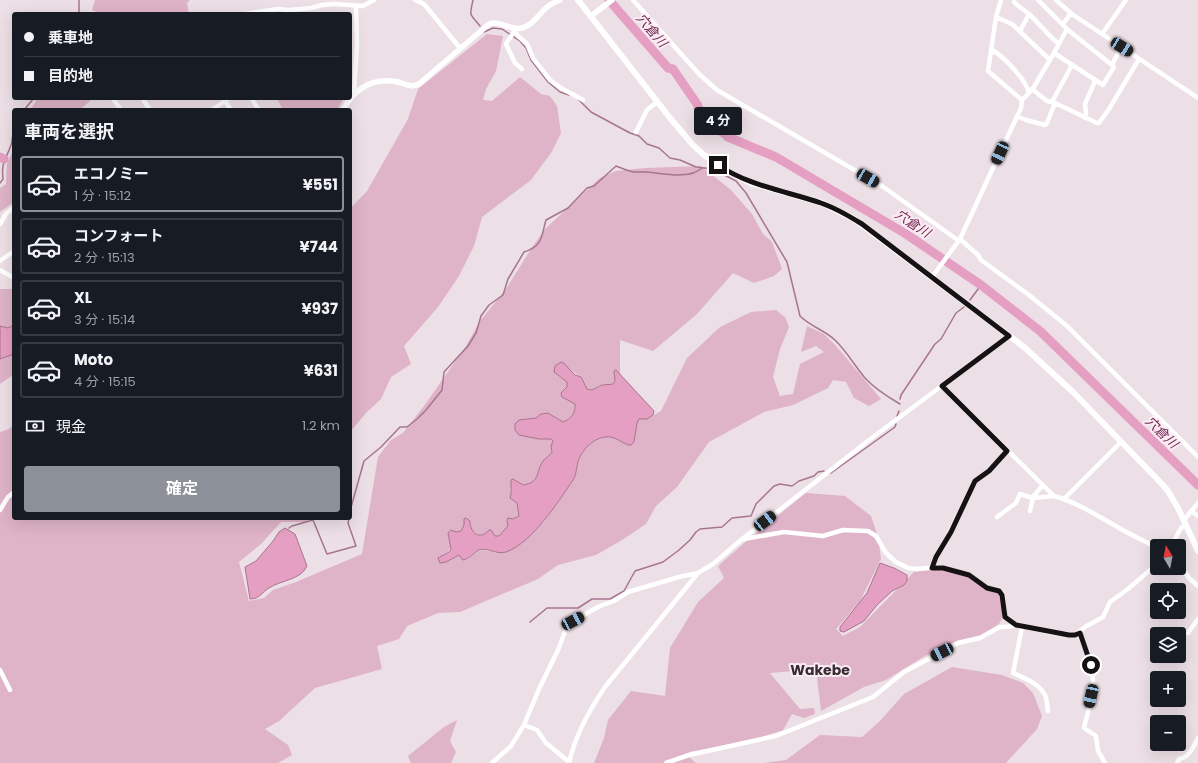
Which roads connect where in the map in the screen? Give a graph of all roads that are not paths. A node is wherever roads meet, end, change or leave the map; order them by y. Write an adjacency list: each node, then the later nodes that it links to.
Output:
1 (374, 0): 12 (street)
2 (415, 0): 25 (street)
3 (560, 0): 21 (street)
4 (578, 0): 16 (main road)
5 (612, 0): 16 (street)
6 (633, 0): 49 (street)
7 (1001, 0): 17 (street)
8 (1038, 0): 18 (street)
9 (1056, 0): 14 (street)
10 (1126, 0): 22 (street)
11 (1014, 2): 15 (street)
12 (356, 6): 13 (street); 35 (street)
13 (258, 12)
14 (1071, 13): 18 (street); 22 (street)
15 (1029, 14): 20 (street); 23 (street)
16 (593, 15): 41 (main road)
17 (996, 17): 20 (street); 26 (street)
18 (1063, 24): 19 (street)
19 (1067, 29): 23 (street); 31 (street)
20 (1020, 31): 29 (street)
21 (514, 33): 25 (street); 32 (street); 39 (street)
22 (1102, 34): 24 (street)
23 (1059, 44): 27 (street)
24 (1122, 47): 28 (street); 31 (street)
25 (460, 48): 35 (street)
26 (991, 49): 34 (street); 40 (street)
27 (1054, 53): 29 (street); 30 (street)
28 (1139, 58): 37 (street); 45 (street)
29 (1050, 60): 34 (street)
30 (1072, 65): 33 (street); 42 (street)
31 (1112, 65): 33 (street)
32 (522, 69)
33 (1095, 81): 45 (street)
34 (1031, 91): 40 (street); 42 (street)
35 (354, 94): 36 (street)
36 (352, 97)
37 (1198, 98)
38 (226, 100): 43 (street)
39 (583, 100)
40 (1022, 100): 44 (street)
41 (657, 102): 46 (street); 53 (main road)
42 (1054, 102): 44 (street); 45 (street)
43 (215, 108)
44 (1017, 116): 49 (street)
45 (1085, 118)
46 (636, 132)
47 (12, 208): 48 (street)
48 (0, 224)
49 (959, 241): 53 (street); 59 (street)
50 (12, 252): 51 (street)
51 (0, 261)
52 (0, 270): 54 (street)
53 (933, 276): 55 (main road)
54 (12, 277)
55 (1009, 336): 56 (street); 57 (main road)
56 (942, 386): 58 (street); 73 (street)
57 (1122, 442): 64 (street); 71 (main road)
58 (1007, 451): 60 (street); 76 (street)
59 (1198, 456)
60 (1043, 485): 62 (street); 63 (street)
61 (12, 494): 67 (street)
62 (1054, 496): 63 (street); 64 (street)
63 (1032, 498): 68 (street); 69 (street)
64 (1064, 499): 74 (street)
65 (1198, 503): 66 (street)
66 (1193, 509): 70 (street); 71 (street)
67 (0, 510)
68 (1030, 511)
69 (997, 516)
70 (1198, 516)
71 (1185, 522): 72 (street); 75 (main road)
72 (1175, 539)
73 (741, 540): 76 (street); 78 (street)
74 (1150, 544)
75 (1198, 551)
76 (932, 568): 82 (street)
77 (1150, 570): 84 (street)
78 (698, 573): 89 (street); 91 (street)
79 (1186, 574): 80 (street)
80 (1198, 586)
81 (1198, 619): 85 (street)
82 (1016, 625): 83 (street); 93 (street)
83 (1022, 626): 84 (street); 88 (street)
84 (1080, 633): 94 (street)
85 (1188, 633)
86 (0, 670): 87 (street)
87 (10, 690)
88 (1048, 711)
89 (524, 725): 91 (street); 92 (street)
90 (1198, 738): 95 (street)
91 (569, 762)
92 (492, 763)
93 (666, 763)
94 (1105, 763)
95 (1177, 763)

